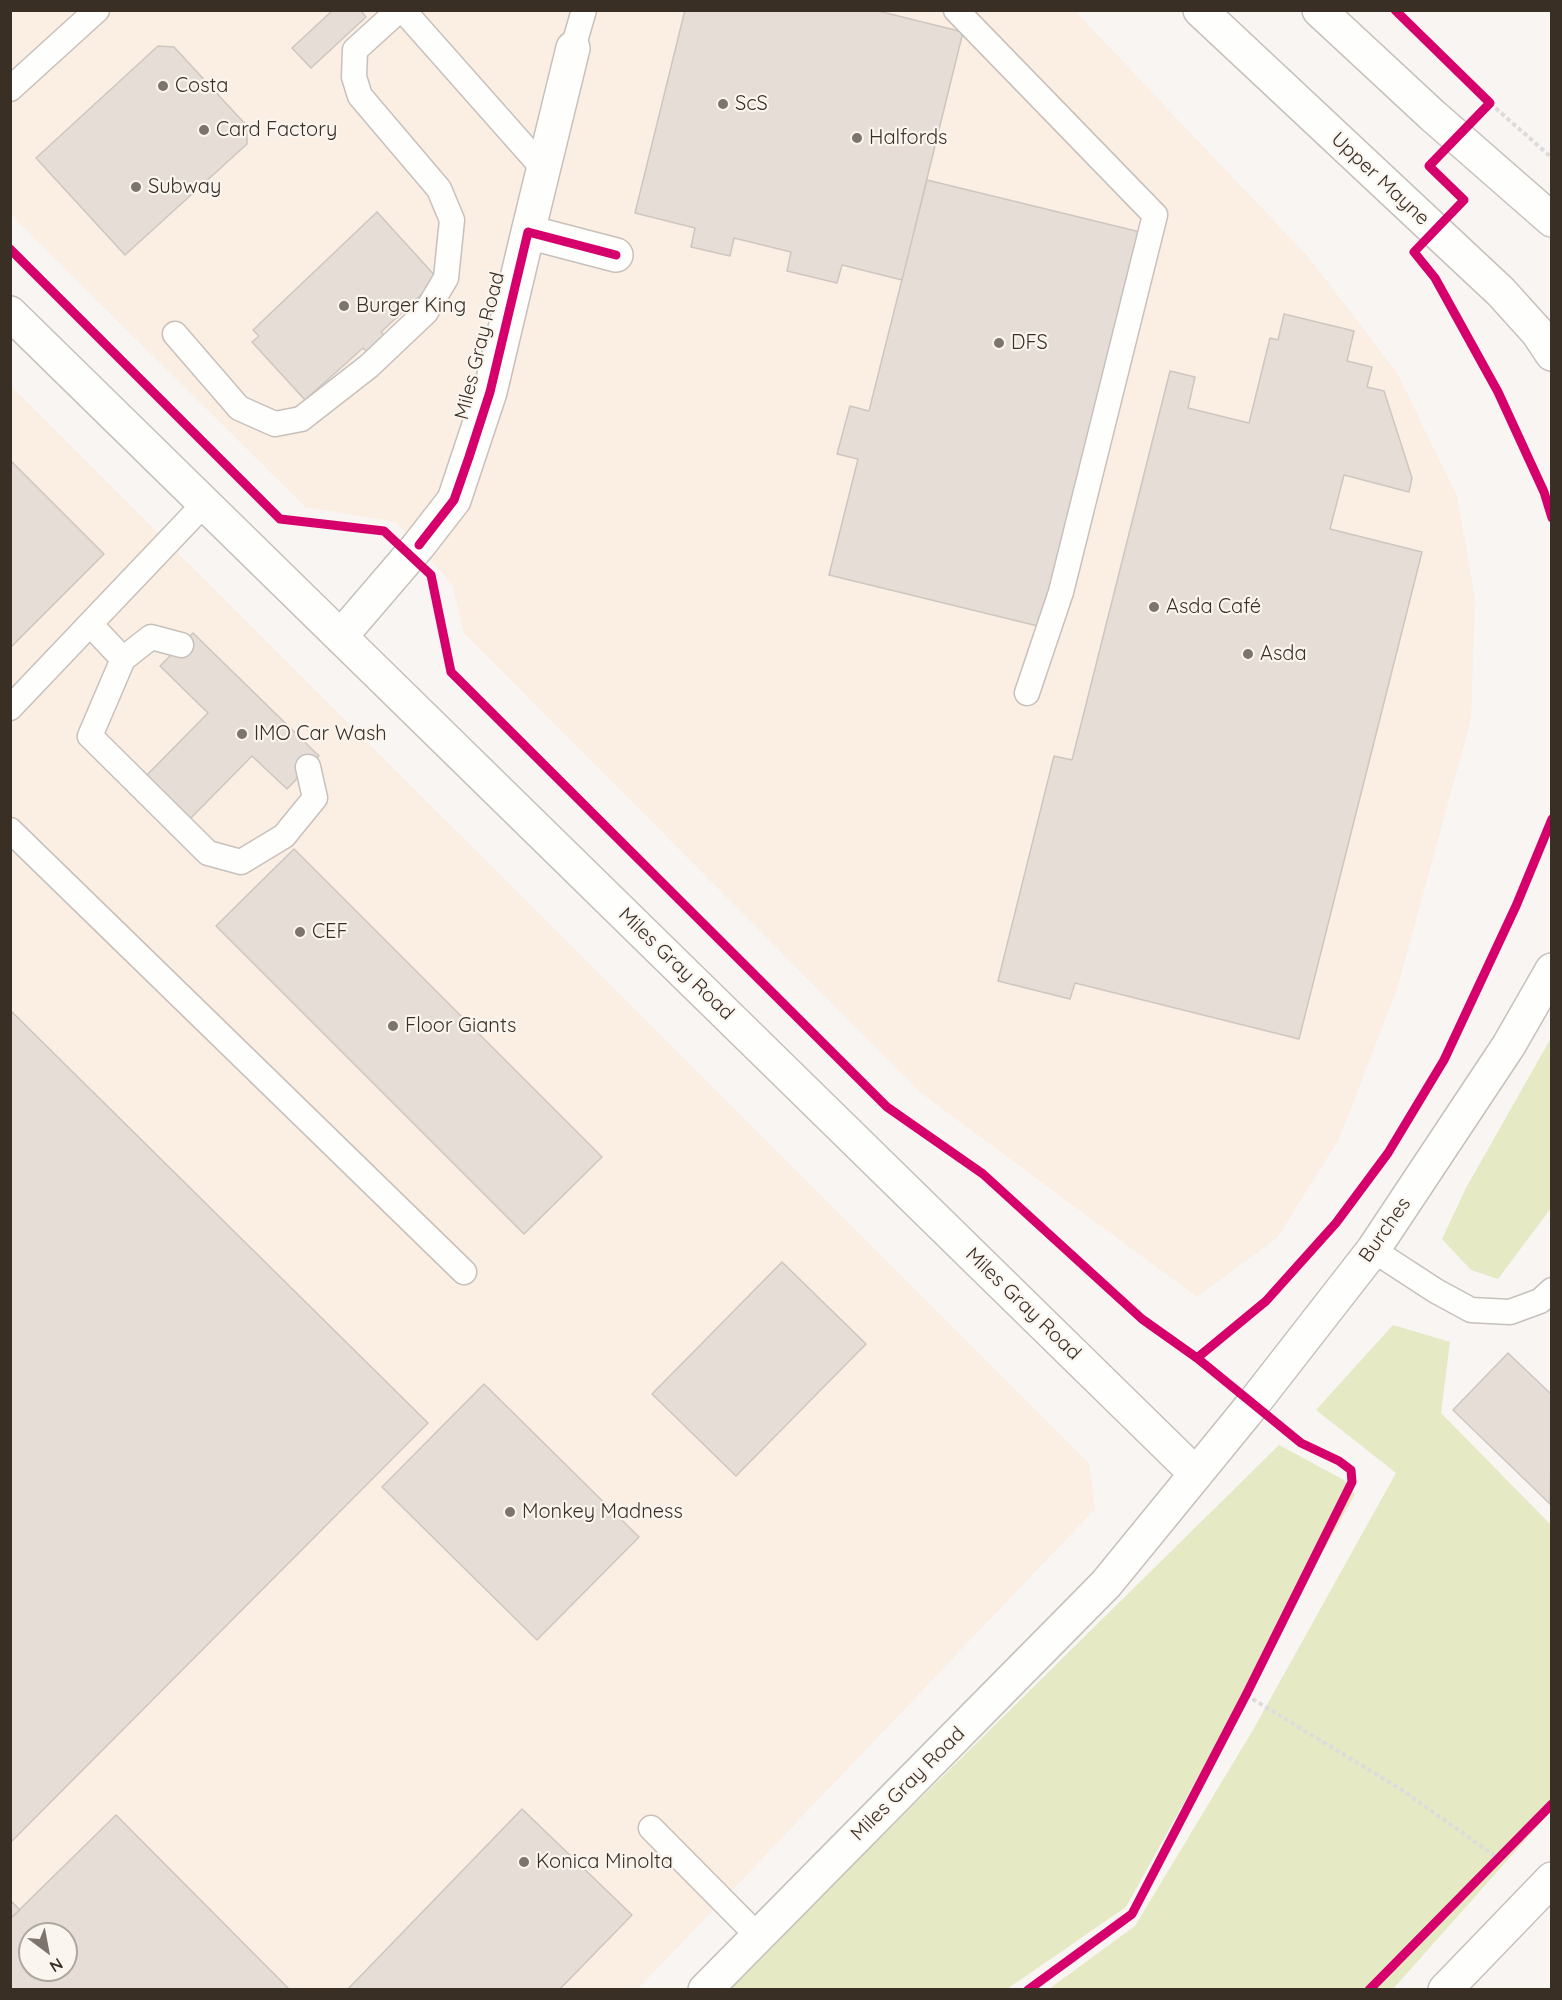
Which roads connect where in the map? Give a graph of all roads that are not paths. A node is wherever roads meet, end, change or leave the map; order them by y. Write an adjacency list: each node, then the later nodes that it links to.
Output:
1 (97, 10): 8 (lane)
2 (401, 10): 9 (lane); 14 (lane)
3 (584, 10): 7 (lane)
4 (956, 10): 21 (lane)
5 (1200, 10): 15 (main road, Upper Mayne)
6 (1319, 10): 10 (main road)
7 (573, 48): 9 (main road, Miles Gray Road)
8 (10, 89)
9 (542, 167): 11 (main road, Miles Gray Road)
10 (1551, 220)
11 (528, 232): 12 (main road); 18 (main road, Miles Gray Road)
12 (616, 255)
13 (10, 313): 16 (main road, Miles Gray Road)
14 (175, 334)
15 (1551, 354)
16 (205, 503): 17 (lane); 18 (main road, Miles Gray Road)
17 (90, 624): 20 (lane); 22 (lane)
18 (340, 636): 29 (main road, Miles Gray Road)
19 (181, 645): 20 (lane)
20 (123, 659): 23 (lane)
21 (1027, 693)
22 (10, 708)
23 (308, 767)
24 (10, 830): 27 (lane)
25 (1551, 970): 26 (main road, Burches)
26 (1373, 1250): 28 (lane); 29 (main road, Burches)
27 (464, 1272)
28 (1551, 1290)
29 (1196, 1474): 32 (main road, Miles Gray Road)
30 (651, 1828): 32 (lane)
31 (1551, 1879): 34 (main road)
32 (758, 1936): 33 (main road, Miles Gray Road)
33 (705, 1989)
34 (1445, 1989)

